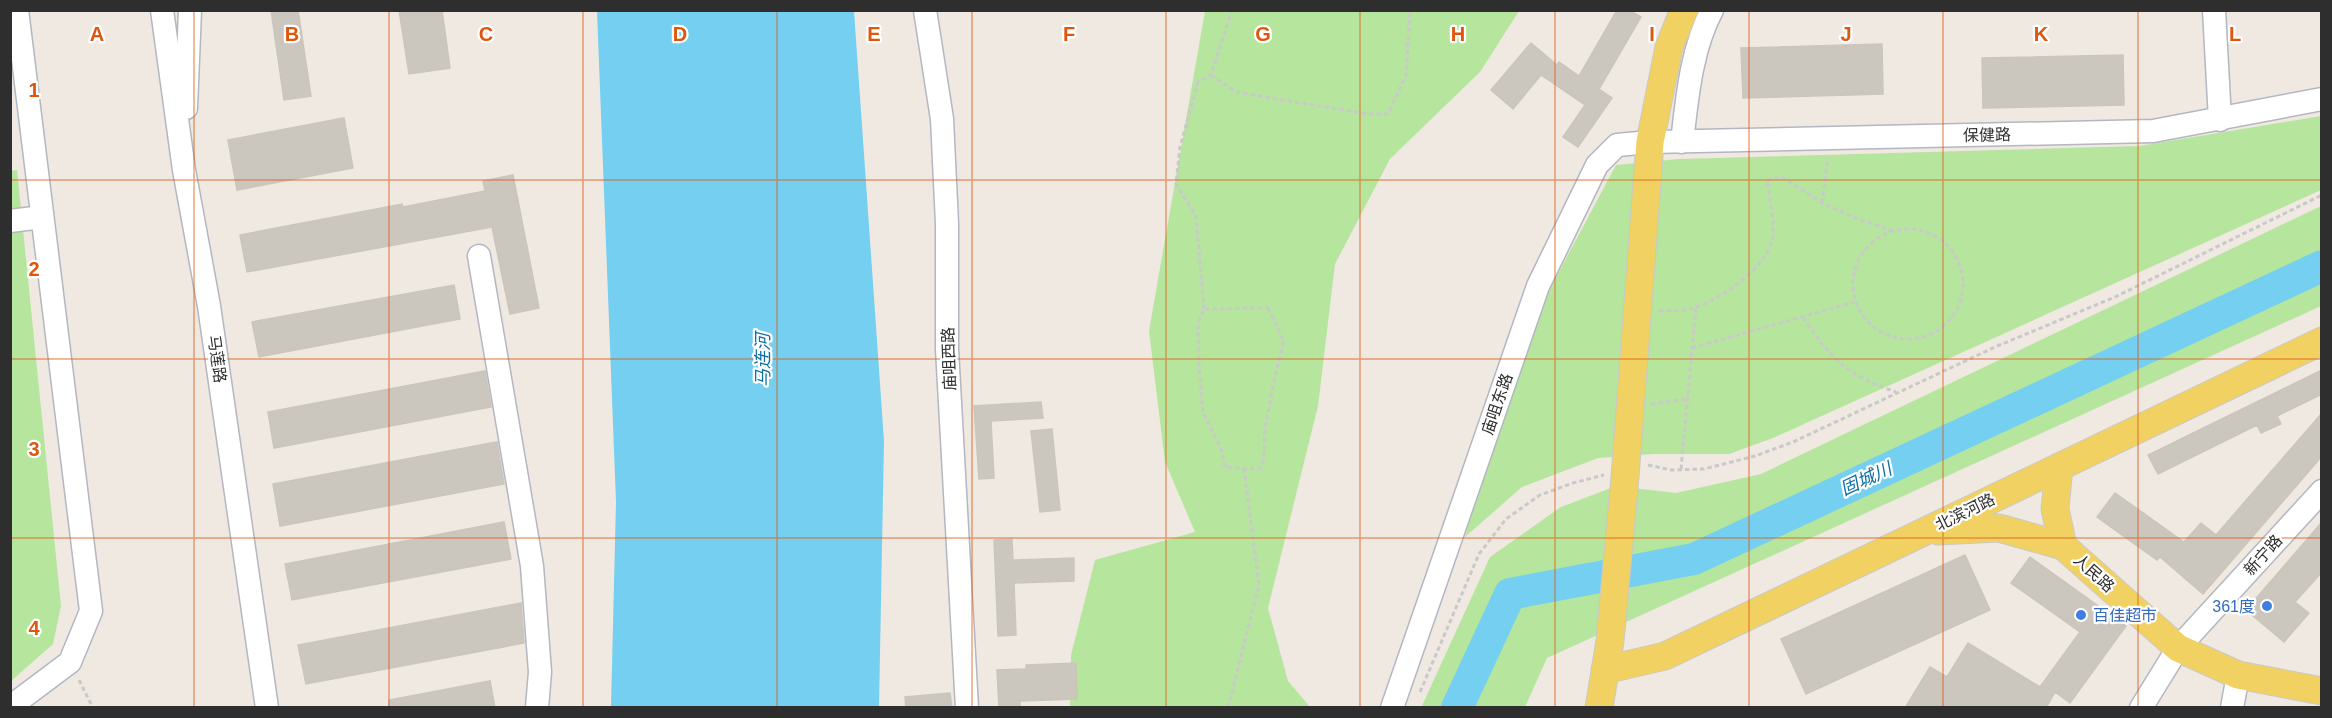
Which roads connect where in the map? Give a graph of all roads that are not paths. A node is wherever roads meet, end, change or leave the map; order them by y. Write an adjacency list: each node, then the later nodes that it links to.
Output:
1 (17, 10): 13 (street)
2 (162, 10): 12 (street, 马莲路)
3 (190, 10): 12 (street)
4 (925, 10): 28 (street, 庙咀西路)
5 (1684, 10): 10 (main road)
6 (1712, 10): 11 (street)
7 (2214, 10): 9 (street)
8 (2322, 99): 9 (street, 保健路)
9 (2220, 120): 11 (street, 保健路)
10 (1650, 142): 11 (street, 保健路); 22 (main road); 29 (street, 庙咀东路)
11 (1682, 142)
12 (184, 170): 26 (street, 马莲路)
13 (42, 217): 14 (street); 25 (street)
14 (10, 222)
15 (479, 256): 27 (street)
16 (2322, 341): 17 (main road, 北滨河路)
17 (2059, 467): 19 (main road, 北滨河路); 20 (main road, 人民路)
18 (2322, 491): 21 (street, 新宁路)
19 (1925, 531): 20 (main road); 22 (main road, 北滨河路)
20 (2063, 546): 21 (main road, 人民路)
21 (2178, 648): 23 (main road, 人民路); 31 (street, 新宁路)
22 (1605, 670): 30 (main road)
23 (2238, 675): 24 (main road, 人民路); 32 (street)
24 (2322, 691)
25 (10, 706)
26 (267, 708)
27 (537, 708)
28 (967, 708)
29 (1392, 708)
30 (1599, 708)
31 (2141, 708)
32 (2232, 708)

